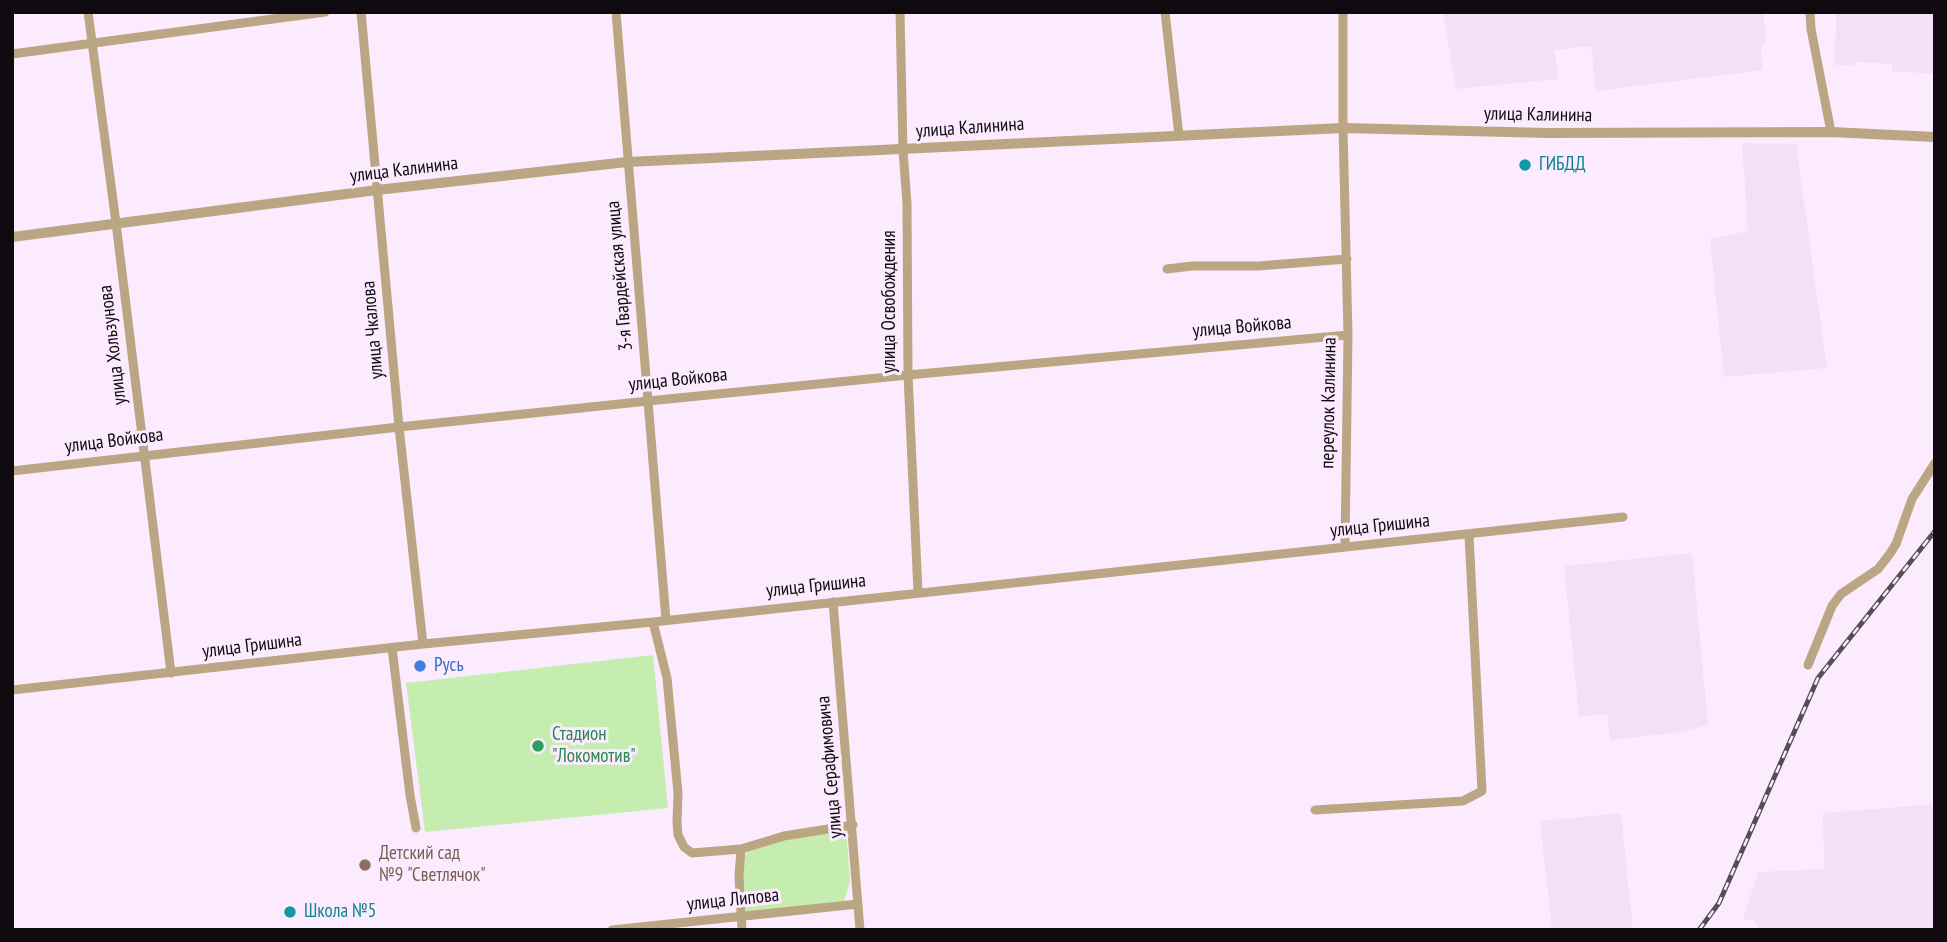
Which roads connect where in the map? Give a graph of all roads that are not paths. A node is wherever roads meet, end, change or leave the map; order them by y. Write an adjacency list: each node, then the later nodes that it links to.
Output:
1 (88, 12): 9 (street, улица Хользунова)
2 (325, 12): 9 (street)
3 (361, 12): 17 (street, улица Чкалова)
4 (616, 12): 16 (street, 3-я Гвардейская улица)
5 (900, 12): 15 (street, улица Освобождения)
6 (1165, 12): 13 (street)
7 (1343, 12): 11 (street, переулок Калинина)
8 (1810, 12): 12 (street)
9 (92, 44): 10 (street); 18 (street, улица Хользунова)
10 (12, 54)
11 (1343, 128): 12 (street, улица Калинина); 13 (street, улица Калинина); 20 (street, переулок Калинина)
12 (1831, 132): 14 (street, улица Калинина)
13 (1179, 136): 15 (street, улица Калинина)
14 (1935, 137)
15 (903, 150): 16 (street, улица Калинина); 23 (street, улица Освобождения)
16 (627, 162): 17 (street, улица Калинина); 24 (street, 3-я Гвардейская улица)
17 (377, 190): 18 (street, улица Калинина); 25 (street, улица Чкалова)
18 (116, 223): 19 (street, улица Калинина); 26 (street, улица Хользунова)
19 (12, 236)
20 (1347, 259): 21 (street); 22 (street, переулок Калинина)
21 (1167, 269)
22 (1348, 335): 23 (street, улица Войкова); 31 (street, переулок Калинина)
23 (908, 375): 24 (street, улица Войкова); 32 (street, улица Освобождения)
24 (648, 401): 25 (street, улица Войкова); 34 (street, 3-я Гвардейская улица)
25 (399, 426): 26 (street, улица Войкова); 36 (street, улица Чкалова)
26 (143, 455): 28 (street, улица Войкова); 39 (street, улица Хользунова)
27 (1935, 463): 38 (street)
28 (12, 471)
29 (1623, 517): 30 (street, улица Гришина)
30 (1469, 535): 31 (street, улица Гришина); 41 (street)
31 (1345, 547): 32 (street, улица Гришина)
32 (918, 592): 33 (street, улица Гришина)
33 (832, 602): 34 (street, улица Гришина); 42 (street, улица Серафимовича)
34 (666, 620): 35 (street, улица Гришина)
35 (653, 622): 36 (street, улица Гришина); 44 (street)
36 (423, 644): 37 (street, улица Гришина)
37 (392, 648): 39 (street, улица Гришина); 43 (street)
38 (1808, 665)
39 (172, 673): 40 (street, улица Гришина)
40 (12, 690)
41 (1315, 810)
42 (853, 825): 44 (street); 45 (street, улица Серафимовича)
43 (416, 828)
44 (741, 849): 46 (street)
45 (858, 904): 46 (street, улица Липова); 49 (street, улица Серафимовича)
46 (741, 917): 47 (street, улица Липова); 48 (street)
47 (612, 930)
48 (742, 930)
49 (860, 930)

